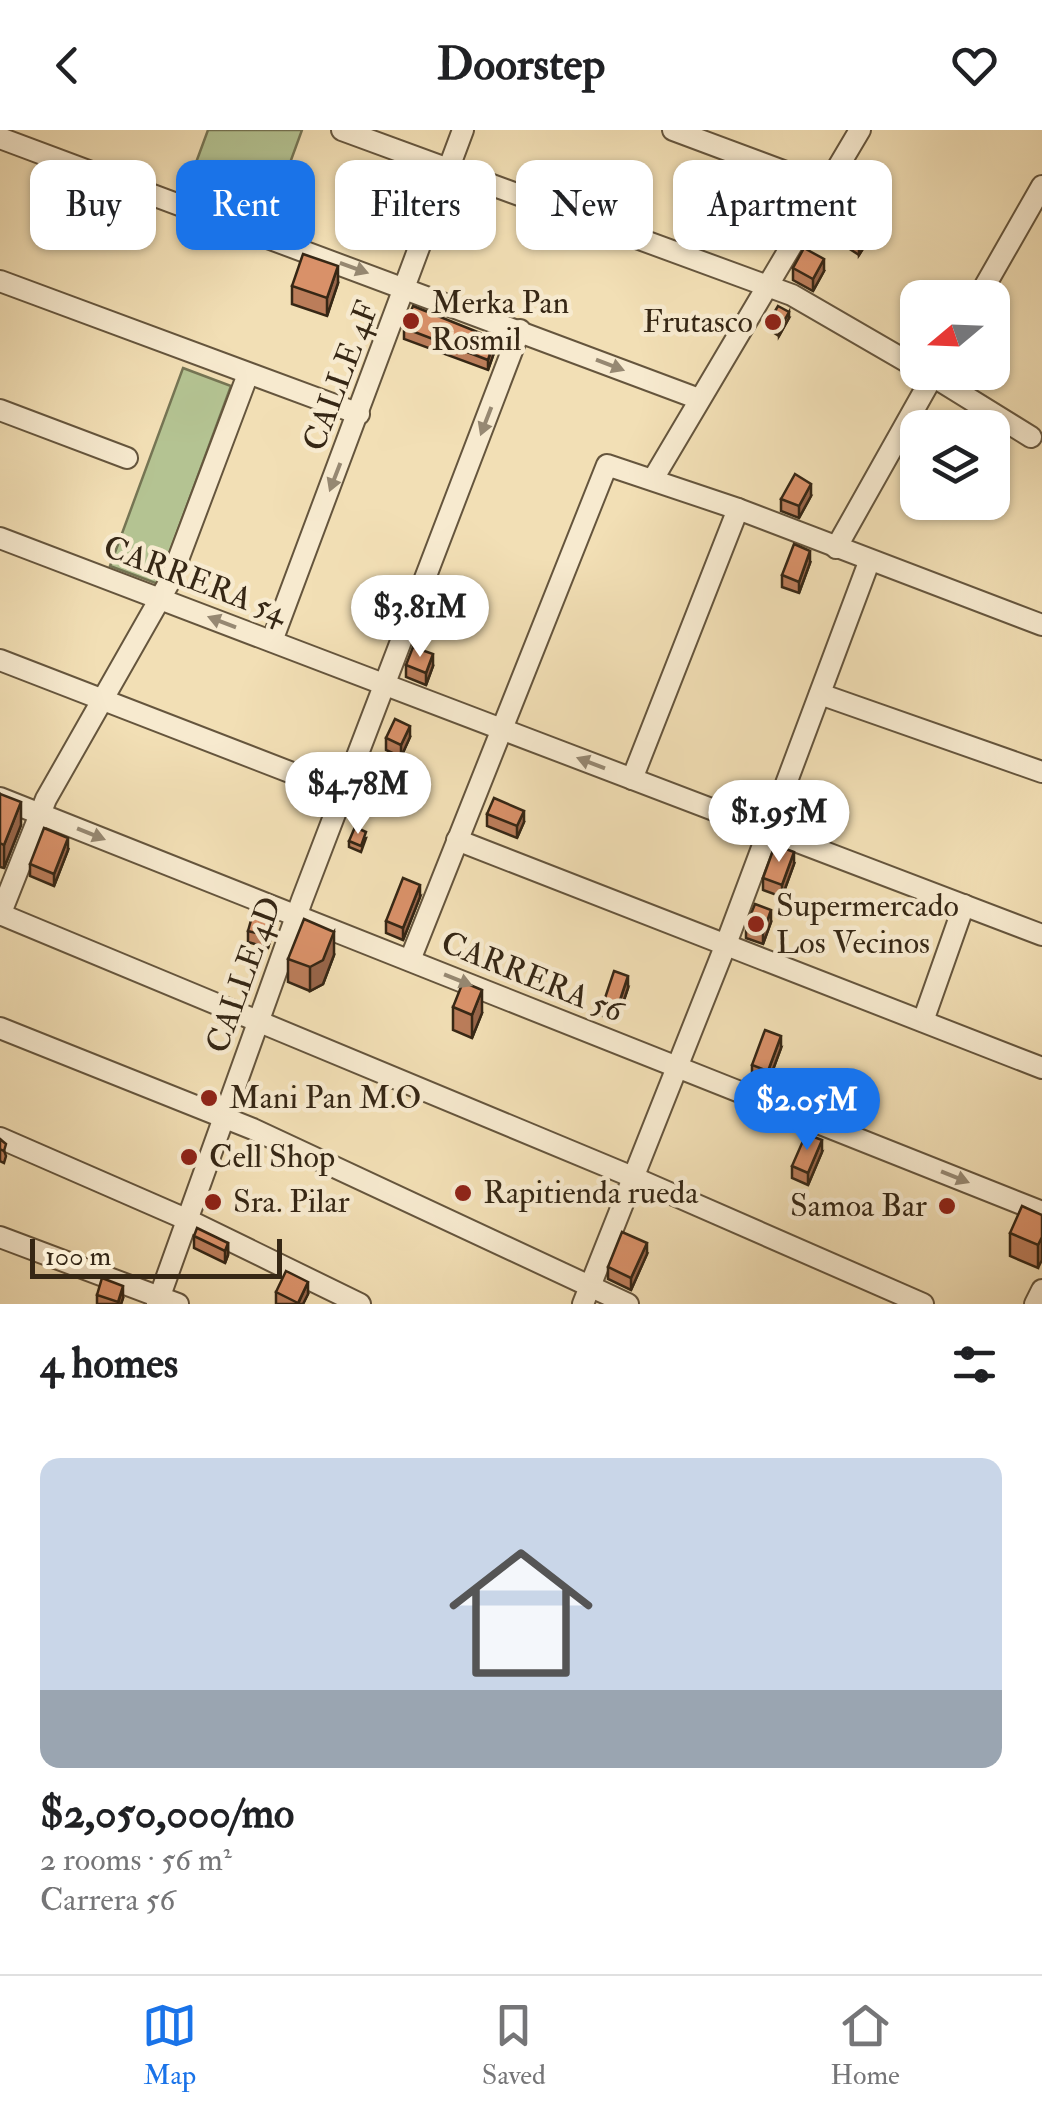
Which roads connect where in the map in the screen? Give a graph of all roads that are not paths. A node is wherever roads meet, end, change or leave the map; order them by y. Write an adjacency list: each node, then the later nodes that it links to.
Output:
1 (342, 130): 6 (street)
2 (462, 130): 7 (street, CALLE 4F)
3 (674, 130): 8 (street)
4 (860, 130): 9 (street)
5 (2, 138): 17 (street, one-way to 17)
6 (425, 160)
7 (453, 160)
8 (753, 160)
9 (842, 160)
10 (496, 186): 16 (street)
11 (1042, 186): 14 (street)
12 (420, 250): 17 (street, CALLE 4F)
13 (789, 250): 16 (street)
14 (988, 280)
15 (0, 281): 20 (street)
16 (768, 286): 19 (street); 23 (street)
17 (407, 287): 18 (street); 25 (street, CALLE 4F)
18 (520, 330): 23 (street, one-way to 23); 37 (street, CALLE 4D, one-way to 37)
19 (900, 357)
20 (248, 374): 25 (street); 33 (street)
21 (919, 390): 31 (street)
22 (957, 390): 26 (street)
23 (699, 400): 28 (street)
24 (0, 410): 27 (street)
25 (360, 414): 35 (street, CALLE 4F, one-way to 35)
26 (1031, 437)
27 (127, 458)
28 (653, 478): 29 (street); 40 (street)
29 (738, 509): 31 (street); 42 (street)
30 (0, 538): 33 (street, CARRERA 54)
31 (836, 548): 32 (street)
32 (869, 562): 34 (street); 38 (street)
33 (162, 599): 35 (street, CARRERA 54, one-way to 33); 39 (street)
34 (1042, 626)
35 (272, 642): 37 (street, CARRERA 54)
36 (0, 660): 39 (street)
37 (387, 685): 40 (street, CARRERA 54); 43 (street, CALLE 4D)
38 (820, 694): 41 (street); 46 (street)
39 (100, 700): 43 (street); 45 (street)
40 (502, 729): 42 (street, CARRERA 54, one-way to 40); 47 (street)
41 (1042, 772)
42 (632, 779): 46 (street, CARRERA 54)
43 (344, 793): 50 (street, CALLE 4D)
44 (0, 798): 45 (street, CARRERA 56)
45 (39, 813): 49 (street); 50 (street, CARRERA 56, one-way to 50)
46 (769, 831): 48 (street, CARRERA 54); 52 (street)
47 (457, 840): 52 (street); 53 (street)
48 (964, 905): 51 (street, CARRERA 54); 54 (street)
49 (0, 915): 55 (street)
50 (297, 916): 53 (street, CARRERA 56); 55 (street, CALLE 4D)
51 (1042, 935)
52 (726, 944): 54 (street); 57 (street)
53 (410, 960): 57 (street, CARRERA 56, one-way to 57)
54 (923, 1021): 58 (street)
55 (258, 1022): 59 (street, CALLE 4D); 61 (street)
56 (0, 1028): 59 (street)
57 (678, 1067): 61 (street); 62 (street, CARRERA 56, one-way to 62)
58 (1042, 1068)
59 (226, 1118): 63 (street, CALLE 4D); 66 (street)
60 (0, 1138): 63 (street)
61 (635, 1178): 66 (street); 70 (street)
62 (1042, 1212)
63 (188, 1220): 67 (street, CALLE 4D); 68 (street)
64 (0, 1238): 67 (street)
65 (1042, 1290): 71 (street)
66 (587, 1295): 69 (street)
67 (164, 1302)
68 (360, 1304)
69 (628, 1304)
70 (924, 1304)
71 (1035, 1304)

